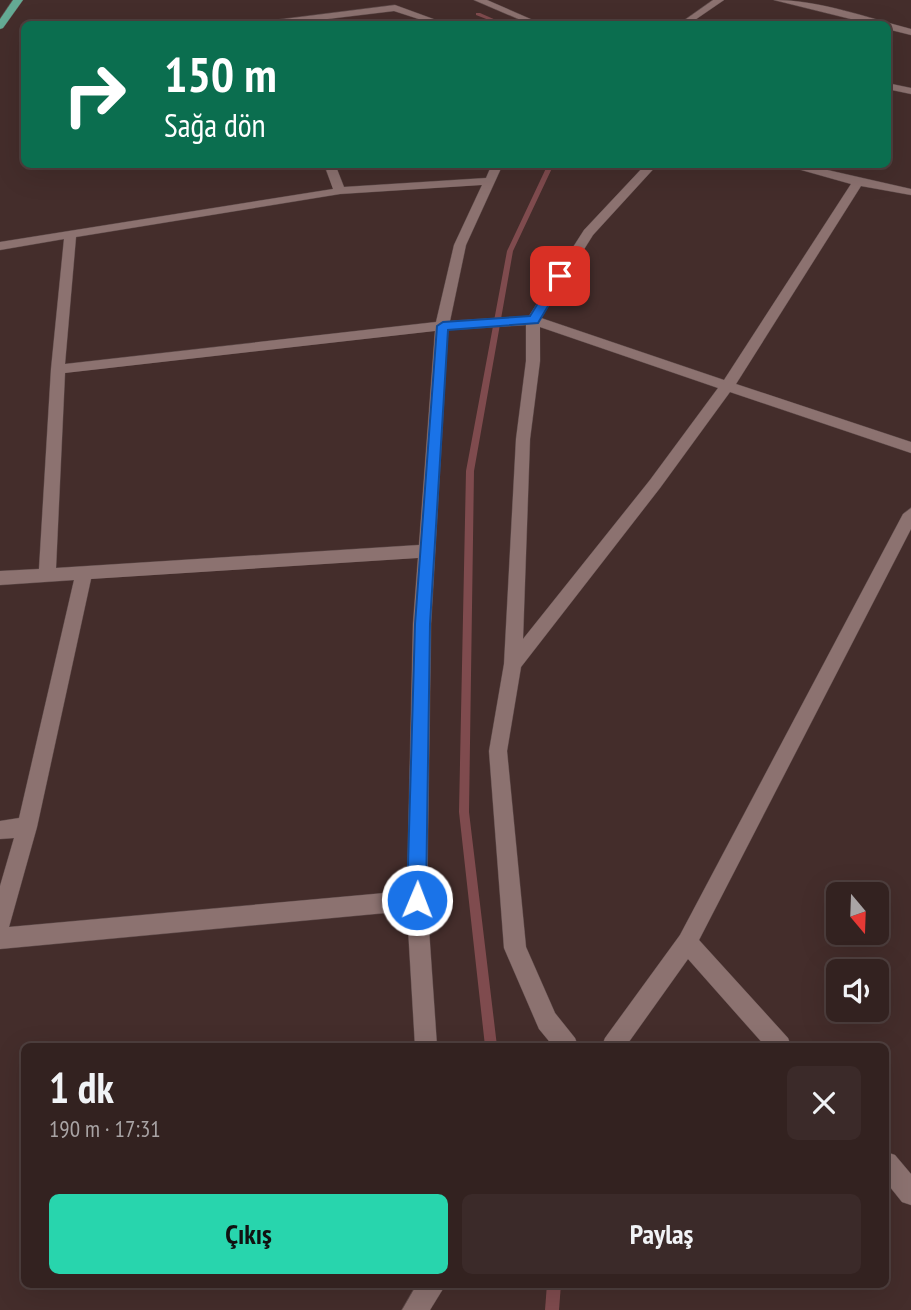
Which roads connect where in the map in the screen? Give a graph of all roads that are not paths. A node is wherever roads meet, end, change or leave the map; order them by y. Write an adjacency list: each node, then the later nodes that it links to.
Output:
1 (7, 0): 8 (main road)
2 (18, 0): 14 (main road)
3 (380, 0): 7 (street)
4 (479, 0): 11 (street)
5 (719, 0): 12 (street)
6 (779, 0): 13 (street)
7 (395, 8): 9 (street); 10 (street)
8 (0, 9)
9 (292, 21)
10 (433, 21)
11 (530, 21)
12 (688, 21)
13 (868, 21)
14 (0, 26)
15 (891, 27): 16 (street)
16 (911, 32)
17 (891, 87): 18 (street)
18 (911, 91)
19 (331, 168): 25 (street)
20 (496, 168): 23 (street)
21 (649, 168): 29 (street)
22 (801, 168): 24 (street)
23 (490, 181): 25 (street); 30 (street)
24 (858, 182): 26 (street); 32 (street)
25 (340, 191): 27 (street)
26 (911, 192)
27 (69, 235): 28 (street); 31 (street)
28 (0, 246)
29 (533, 320): 30 (street); 32 (street); 39 (street)
30 (443, 326): 31 (street); 35 (street)
31 (58, 369): 37 (street)
32 (728, 385): 33 (street); 39 (street)
33 (911, 448)
34 (911, 514): 45 (street)
35 (427, 551): 36 (street); 42 (street)
36 (84, 573): 37 (street); 40 (street)
37 (47, 575): 38 (street)
38 (0, 578)
39 (513, 664): 47 (street)
40 (27, 827): 41 (street); 43 (street)
41 (0, 830)
42 (417, 900): 44 (street); 46 (street)
43 (0, 922)
44 (0, 938)
45 (687, 942): 48 (street); 49 (street)
46 (426, 1043)
47 (565, 1043)
48 (615, 1043)
49 (777, 1043)
50 (889, 1167): 51 (street)
51 (911, 1193)
52 (430, 1288): 53 (street)
53 (415, 1310)

